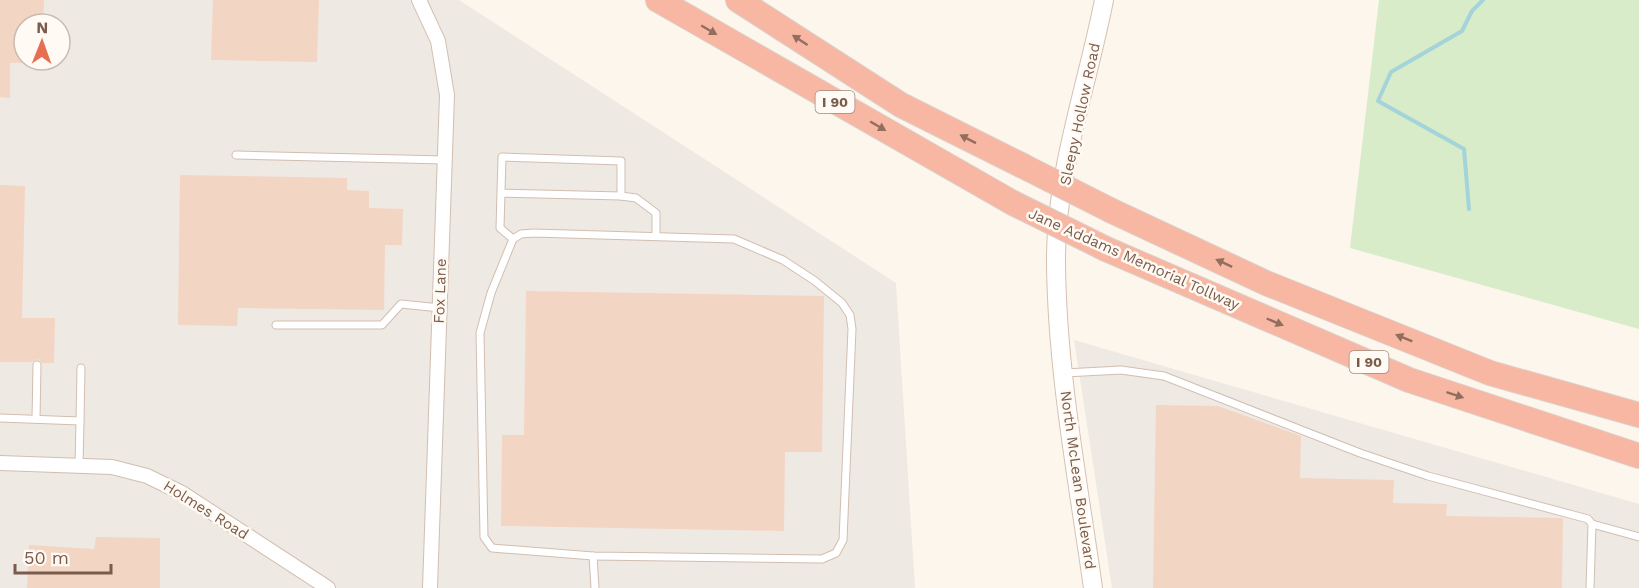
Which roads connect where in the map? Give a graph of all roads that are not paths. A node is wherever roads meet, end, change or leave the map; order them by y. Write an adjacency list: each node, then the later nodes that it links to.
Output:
1 (419, 0): 6 (street, Fox Lane)
2 (658, 0): 22 (highway, Jane Addams Memorial Tollway / I 90, one-way to 22, bridge)
3 (738, 0): 16 (highway, I 90, one-way to 3, bridge)
4 (1104, 0): 15 (street, Sleepy Hollow Road)
5 (236, 155): 6 (lane)
6 (445, 160): 11 (street, Fox Lane)
7 (501, 193): 8 (lane); 8 (lane); 10 (lane)
8 (621, 196): 9 (lane)
9 (656, 236): 10 (lane); 27 (lane)
10 (513, 239): 27 (lane)
11 (440, 308): 12 (lane); 29 (street, Fox Lane)
12 (276, 325)
13 (37, 365): 20 (lane)
14 (81, 368): 21 (lane)
15 (1063, 373): 25 (lane); 31 (street, North McLean Boulevard)
16 (1535, 386): 17 (highway); 18 (highway, I 90)
17 (1639, 405)
18 (1639, 416)
19 (0, 418): 20 (lane)
20 (36, 419): 21 (lane)
21 (80, 421): 24 (lane)
22 (1639, 456)
23 (0, 464): 24 (street, Holmes Road)
24 (79, 465): 28 (street, Holmes Road)
25 (1592, 524): 26 (lane); 32 (lane)
26 (1639, 537)
27 (593, 556): 30 (lane)
28 (328, 588)
29 (430, 588)
30 (596, 588)
31 (1093, 588)
32 (1590, 588)

